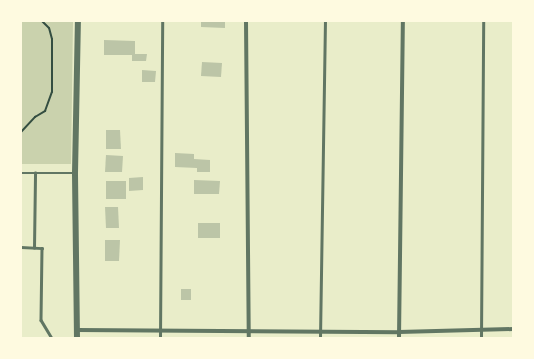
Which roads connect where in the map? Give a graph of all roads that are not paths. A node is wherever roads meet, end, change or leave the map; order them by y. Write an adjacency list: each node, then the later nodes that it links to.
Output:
1 (78, 21): 9 (street)
2 (162, 21): 15 (lane)
3 (246, 21): 16 (street)
4 (325, 21): 17 (lane)
5 (403, 21): 18 (street)
6 (483, 21): 12 (lane)
7 (21, 173): 8 (lane)
8 (35, 173): 9 (lane); 11 (lane)
9 (75, 173): 14 (street)
10 (21, 247): 11 (lane)
11 (34, 248): 19 (lane)
12 (481, 329): 13 (street); 18 (street); 25 (lane)
13 (513, 329)
14 (77, 330): 15 (street); 20 (street)
15 (160, 330): 16 (street); 21 (lane)
16 (249, 331): 17 (street); 22 (street)
17 (320, 332): 18 (street); 23 (lane)
18 (400, 332): 24 (street)
19 (52, 338)
20 (77, 338)
21 (160, 338)
22 (249, 338)
23 (320, 338)
24 (400, 338)
25 (481, 338)

